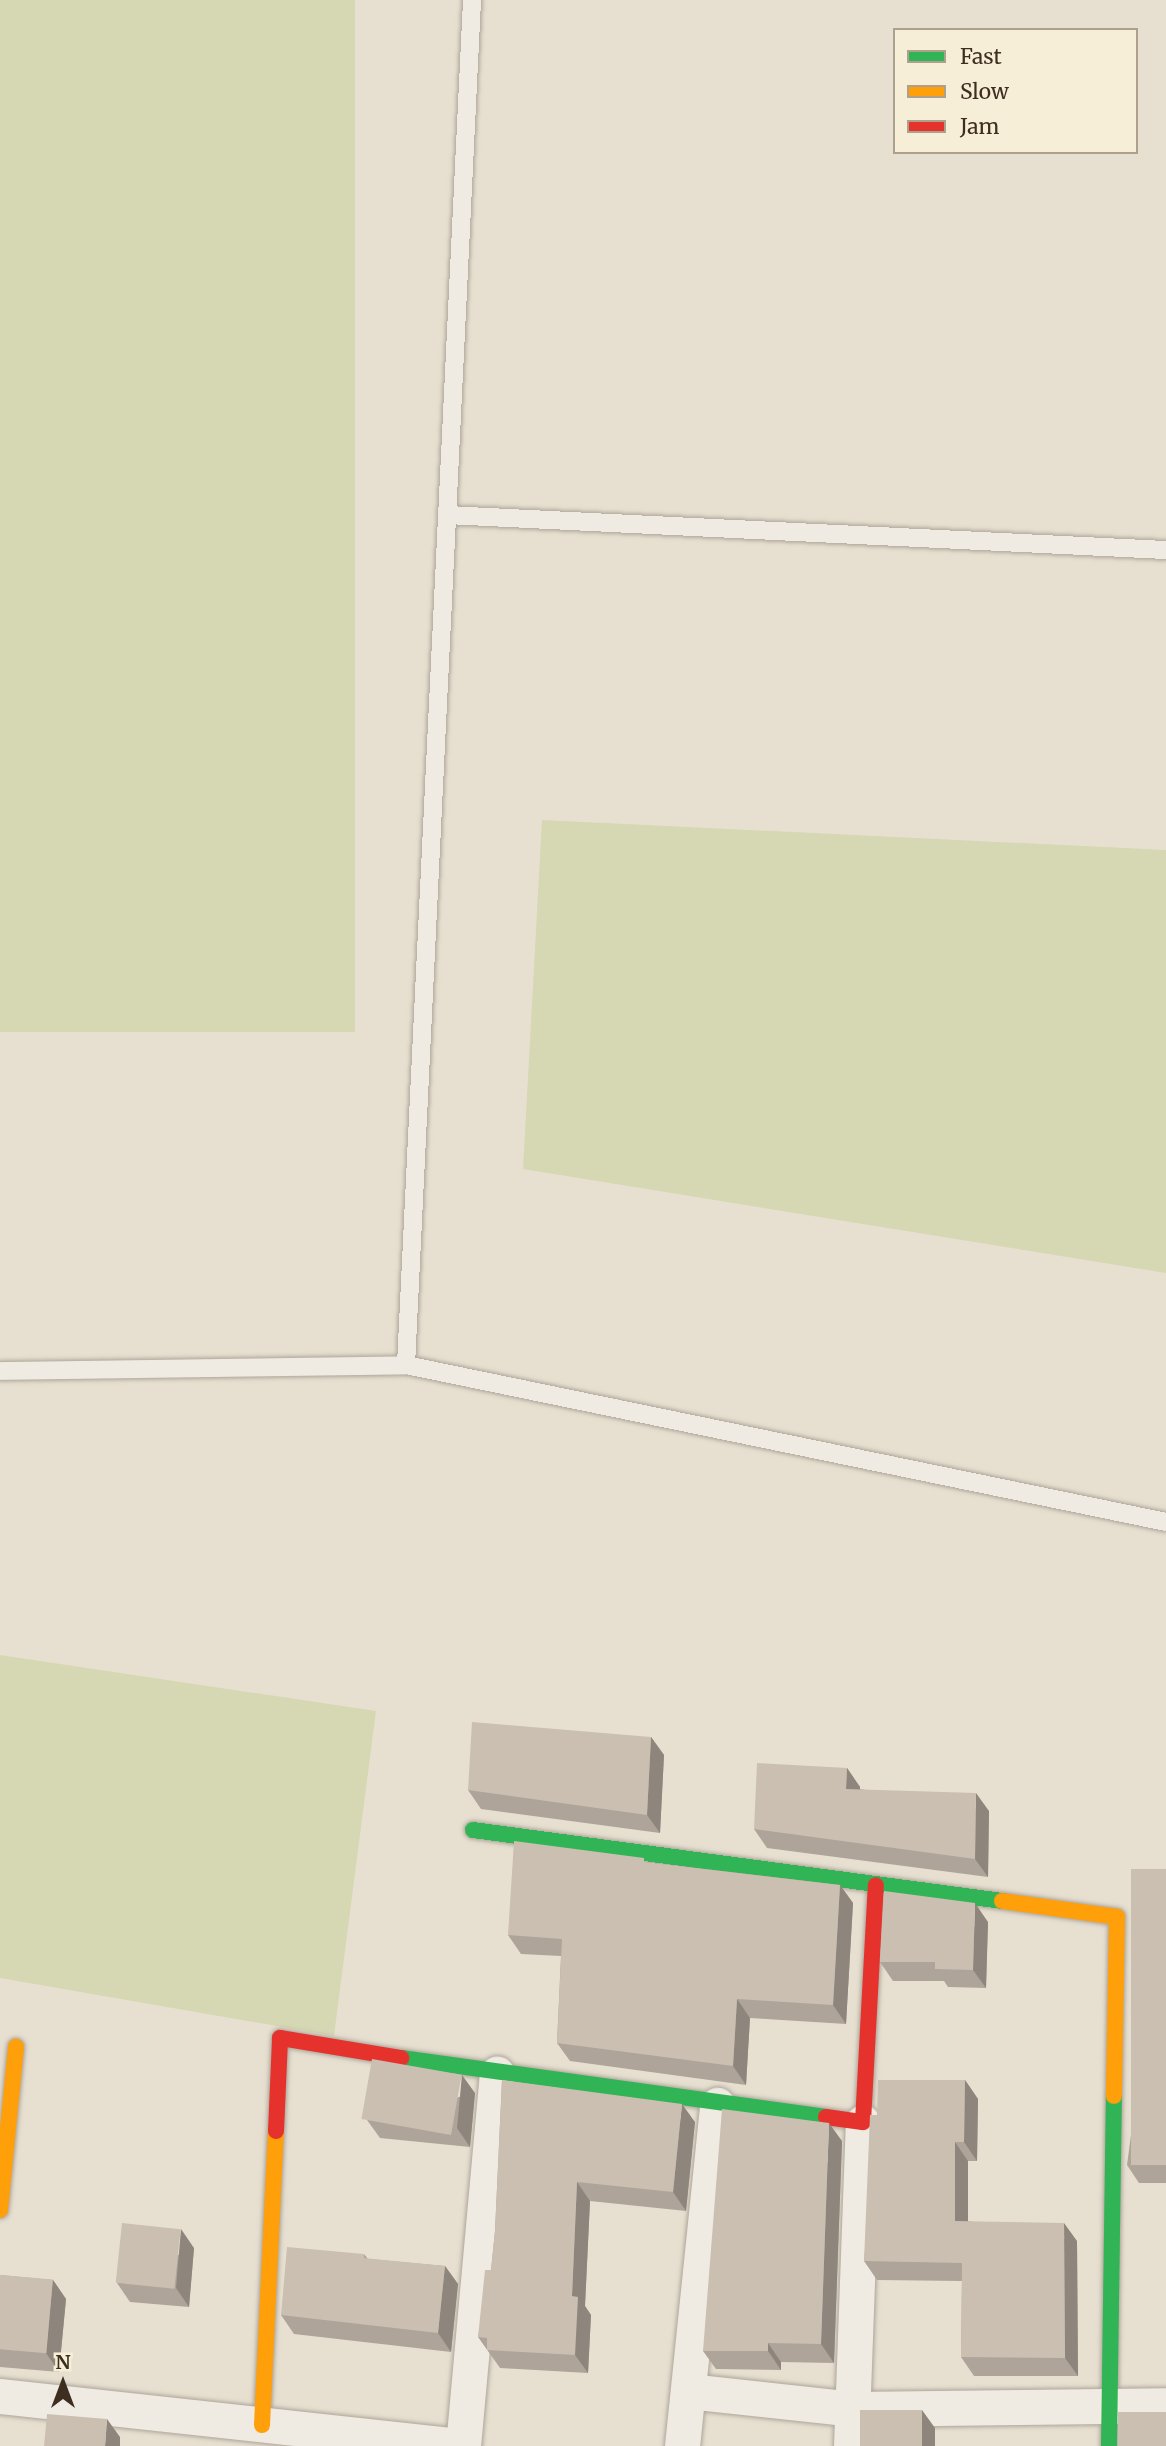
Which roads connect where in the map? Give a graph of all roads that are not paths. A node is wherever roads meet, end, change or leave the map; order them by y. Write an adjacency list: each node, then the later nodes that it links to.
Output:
1 (472, 0): 2 (lane)
2 (447, 515): 3 (lane); 4 (lane)
3 (1166, 550)
4 (406, 1365): 5 (lane); 6 (lane)
5 (0, 1371)
6 (1166, 1522)
7 (473, 1830): 8 (street)
8 (876, 1885): 12 (street); 16 (street)
9 (16, 2047): 13 (street)
10 (497, 2074): 11 (street); 19 (street); 20 (street)
11 (717, 2105): 12 (street); 14 (street)
12 (863, 2122): 18 (street)
13 (0, 2210)
14 (688, 2391): 18 (street); 21 (street)
15 (0, 2396): 19 (street)
16 (1111, 2405): 17 (street); 18 (street); 23 (street)
17 (1166, 2405)
18 (853, 2409): 22 (street)
19 (262, 2424): 20 (street)
20 (463, 2446)
21 (682, 2446)
22 (851, 2446)
23 (1109, 2446)

